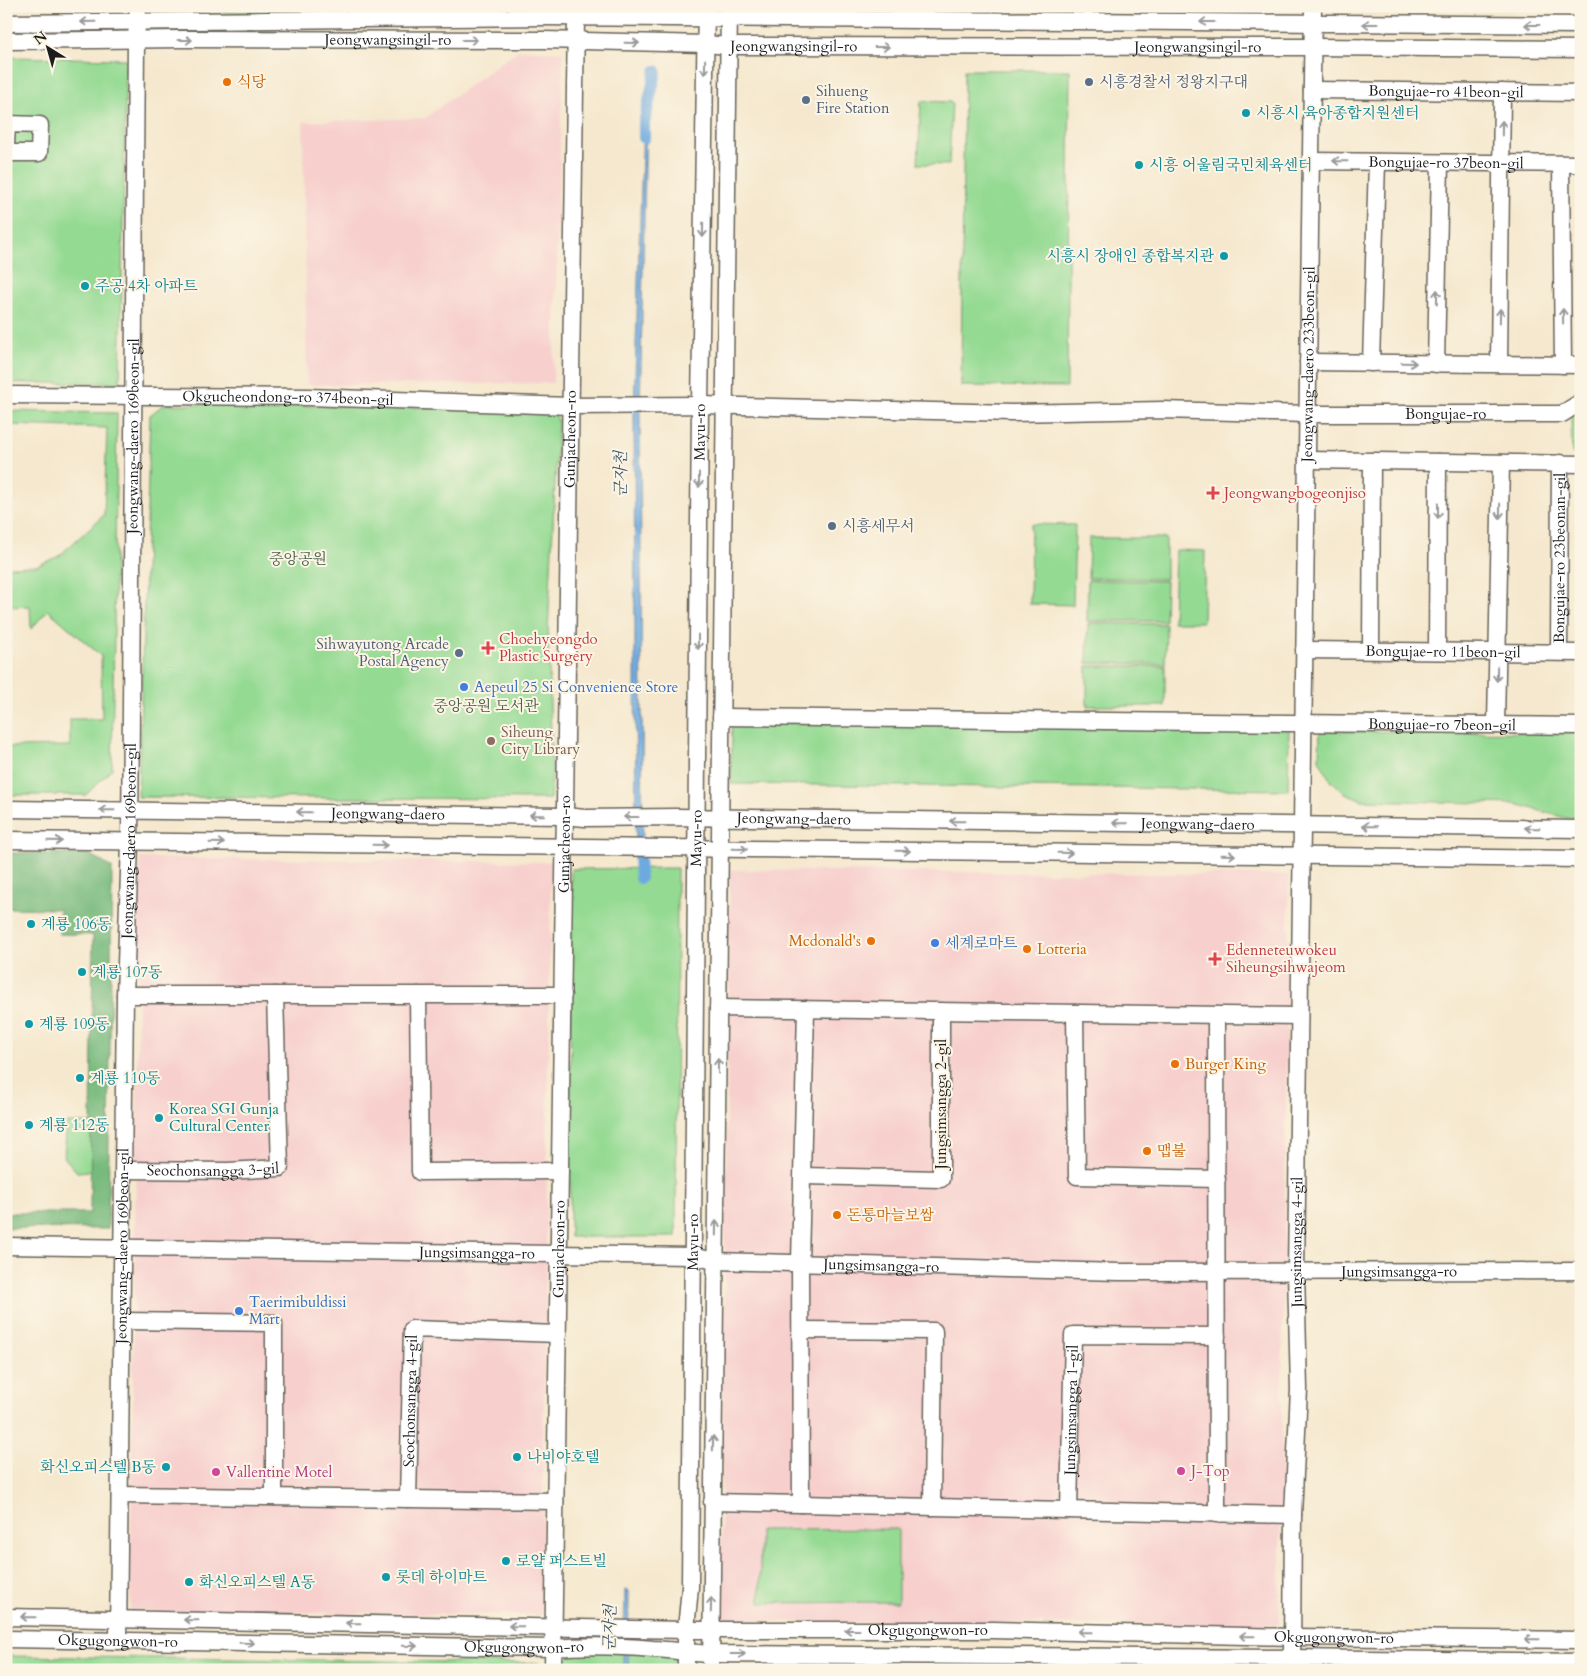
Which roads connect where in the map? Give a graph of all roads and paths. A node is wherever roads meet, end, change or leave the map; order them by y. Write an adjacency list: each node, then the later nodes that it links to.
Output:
1 (1313, 6): 7 (street, Jeongwang-daero 233beon-gil)
2 (706, 12): 3 (street, Jeongwangsingil-ro); 5 (street, Jeongwangsingil-ro); 12 (street, Mayu-ro)
3 (728, 12): 7 (street, Jeongwangsingil-ro, one-way to 3); 13 (street, Mayu-ro)
4 (137, 14): 5 (street, Jeongwangsingil-ro); 6 (street, Jeongwangsingil-ro, one-way to 6); 10 (street, Jeongwang-daero 169beon-gil)
5 (576, 17): 11 (street, Gunjacheon-ro)
6 (6, 23)
7 (1312, 23): 8 (street, Jeongwangsingil-ro, one-way to 7); 14 (street, Jeongwang-daero 233beon-gil)
8 (1581, 25)
9 (6, 41): 10 (street, Jeongwangsingil-ro)
10 (136, 41): 11 (street, Jeongwangsingil-ro, one-way to 11); 34 (street, Jeongwang-daero 169beon-gil)
11 (576, 42): 12 (street, Jeongwangsingil-ro, one-way to 12); 37 (street, Gunjacheon-ro)
12 (705, 44): 13 (street, Jeongwangsingil-ro); 36 (street, Mayu-ro, one-way to 36)
13 (728, 46): 14 (street, Jeongwangsingil-ro, one-way to 14); 38 (street, Mayu-ro)
14 (1312, 47): 15 (street, Jeongwangsingil-ro); 16 (street, Jeongwang-daero 233beon-gil)
15 (1581, 49)
16 (1312, 90): 17 (street, Bongujae-ro 41beon-gil); 21 (street, Jeongwang-daero 233beon-gil)
17 (1502, 92): 18 (street, Bongujae-ro 41beon-gil); 24 (street, one-way to 17)
18 (1581, 93)
19 (6, 146): 20 (street)
20 (6, 153)
21 (1311, 161): 22 (street, Bongujae-ro 37beon-gil, one-way to 21); 27 (street, Jeongwang-daero 233beon-gil)
22 (1376, 162): 23 (street, Bongujae-ro 37beon-gil); 28 (street)
23 (1440, 163): 24 (street, Bongujae-ro 37beon-gil); 29 (street, one-way to 23)
24 (1501, 163): 25 (street, Bongujae-ro 37beon-gil); 30 (street, one-way to 24)
25 (1561, 164): 26 (street, Bongujae-ro 37beon-gil); 31 (street, one-way to 25)
26 (1581, 164)
27 (1308, 362): 28 (street); 39 (street, Jeongwang-daero 233beon-gil)
28 (1371, 363): 29 (street, one-way to 29)
29 (1436, 364): 30 (street)
30 (1499, 364): 31 (street)
31 (1563, 365): 32 (street)
32 (1581, 365)
33 (6, 395): 34 (street, Okgucheondong-ro 374beon-gil)
34 (132, 396): 37 (street, Okgucheondong-ro 374beon-gil); 57 (street, Jeongwang-daero 169beon-gil)
35 (1581, 402): 39 (street, Bongujae-ro)
36 (700, 405): 37 (street, Okgucheondong-ro 374beon-gil); 38 (street, Okgucheondong-ro 374beon-gil); 59 (street, Mayu-ro, one-way to 59)
37 (570, 406): 58 (street, Gunjacheon-ro)
38 (725, 406): 39 (street, Bongujae-ro); 52 (street, Mayu-ro)
39 (1307, 414): 40 (street, Jeongwang-daero 233beon-gil)
40 (1306, 460): 41 (street, Bongujae-ro 23beonan-gil); 46 (street, Jeongwang-daero 233beon-gil)
41 (1372, 461): 42 (street, Bongujae-ro 23beonan-gil); 47 (street)
42 (1438, 462): 43 (street, Bongujae-ro 23beonan-gil); 48 (street, one-way to 48)
43 (1501, 462): 44 (street, Bongujae-ro 23beonan-gil); 49 (street, one-way to 49)
44 (1560, 463): 45 (street, Bongujae-ro 23beonan-gil); 50 (street, Bongujae-ro 23beonan-gil)
45 (1581, 464)
46 (1304, 650): 47 (street, Bongujae-ro 11beon-gil); 53 (street, Jeongwang-daero 233beon-gil)
47 (1371, 650): 48 (street, Bongujae-ro 11beon-gil)
48 (1438, 651): 49 (street, Bongujae-ro 11beon-gil)
49 (1498, 652): 50 (street, Bongujae-ro 11beon-gil); 54 (street, one-way to 54)
50 (1559, 652): 51 (street, Bongujae-ro 11beon-gil)
51 (1581, 653)
52 (721, 717): 53 (street, Bongujae-ro 7beon-gil); 60 (street, Mayu-ro)
53 (1303, 722): 54 (street, Bongujae-ro 7beon-gil); 61 (street, Jeongwang-daero 233beon-gil)
54 (1496, 725): 55 (street, Bongujae-ro 7beon-gil)
55 (1581, 726)
56 (6, 809): 57 (street, Jeongwang-daero, one-way to 56)
57 (130, 810): 58 (street, Jeongwang-daero, one-way to 57); 64 (street, Jeongwang-daero 169beon-gil)
58 (565, 816): 59 (street, Jeongwang-daero, one-way to 58); 65 (street, Gunjacheon-ro)
59 (697, 818): 60 (street, Jeongwang-daero); 66 (street, Mayu-ro)
60 (720, 818): 61 (street, Jeongwang-daero, one-way to 60); 67 (street, Mayu-ro)
61 (1302, 825): 62 (street, Jeongwang-daero, one-way to 61); 68 (street, Jungsimsangga 4-gil)
62 (1581, 829)
63 (6, 840): 64 (street, Jeongwang-daero, one-way to 64)
64 (130, 842): 65 (street, Jeongwang-daero, one-way to 65); 70 (street, Jeongwang-daero 169beon-gil)
65 (564, 847): 66 (street, Jeongwang-daero); 73 (street, Gunjacheon-ro)
66 (696, 848): 67 (street, Jeongwang-daero); 87 (street, Mayu-ro)
67 (719, 849): 68 (street, Jeongwang-daero, one-way to 68); 74 (street, Mayu-ro)
68 (1301, 856): 69 (street, Jeongwang-daero); 79 (street, Jungsimsangga 4-gil)
69 (1581, 859)
70 (125, 995): 71 (street); 80 (street, Jeongwang-daero 169beon-gil)
71 (275, 995): 72 (street); 80 (street, Seochonsangga 3-gil)
72 (418, 995): 73 (street); 81 (street)
73 (562, 995): 81 (street, Gunjacheon-ro)
74 (718, 1008): 75 (street); 88 (street, Mayu-ro, one-way to 74)
75 (806, 1009): 76 (street); 82 (street)
76 (941, 1011): 77 (street); 82 (street, Jungsimsangga 2-gil)
77 (1075, 1013): 78 (street); 83 (street)
78 (1216, 1015): 79 (street); 83 (street)
79 (1299, 1016): 92 (street, Jungsimsangga 4-gil)
80 (124, 1170): 85 (street, Jeongwang-daero 169beon-gil)
81 (560, 1171): 86 (street, Gunjacheon-ro)
82 (803, 1176): 89 (street)
83 (1217, 1179): 91 (street)
84 (6, 1246): 85 (street, Jungsimsangga-ro)
85 (123, 1247): 86 (street, Jungsimsangga-ro); 93 (street, Jeongwang-daero 169beon-gil)
86 (559, 1253): 87 (street, Jungsimsangga-ro); 95 (street, Gunjacheon-ro)
87 (692, 1256): 88 (street, Jungsimsangga-ro); 110 (street, Mayu-ro)
88 (715, 1260): 89 (street, Jungsimsangga-ro); 101 (street, Mayu-ro, one-way to 88)
89 (800, 1263): 91 (street, Jungsimsangga-ro); 94 (street)
90 (1581, 1271): 92 (street, Jungsimsangga-ro)
91 (1217, 1272): 92 (street, Jungsimsangga-ro); 96 (street)
92 (1296, 1272): 106 (street, Jungsimsangga 4-gil)
93 (122, 1321): 97 (street, Jeongwang-daero 169beon-gil); 98 (street)
94 (801, 1330): 102 (street); 103 (street)
95 (558, 1334): 99 (street, Seochonsangga 4-gil); 100 (street, Gunjacheon-ro)
96 (1217, 1336): 104 (street, Jungsimsangga 1-gil); 105 (street)
97 (120, 1495): 98 (street); 108 (street, Jeongwang-daero 169beon-gil)
98 (274, 1497): 99 (street)
99 (408, 1499): 100 (street)
100 (555, 1501): 109 (street, Gunjacheon-ro)
101 (712, 1502): 102 (street); 111 (street, Mayu-ro, one-way to 101)
102 (801, 1504): 103 (street)
103 (932, 1507): 104 (street)
104 (1069, 1510): 105 (street)
105 (1217, 1514): 106 (street)
106 (1293, 1515): 112 (street, Jungsimsangga 4-gil)
107 (6, 1617): 108 (street, Okgugongwon-ro, one-way to 107)
108 (119, 1619): 109 (street, Okgugongwon-ro, one-way to 108); 115 (street, Jeongwang-daero 169beon-gil)
109 (554, 1627): 110 (street, Okgugongwon-ro); 116 (street, Gunjacheon-ro)
110 (686, 1630): 111 (street, Okgugongwon-ro); 117 (street, Mayu-ro)
111 (711, 1630): 112 (street, Okgugongwon-ro, one-way to 111); 119 (street, Mayu-ro)
112 (1292, 1637): 114 (street, Okgugongwon-ro, one-way to 112); 118 (street, Jungsimsangga 4-gil)
113 (6, 1639): 115 (street, Okgugongwon-ro)
114 (1581, 1640)
115 (118, 1641): 116 (street, Okgugongwon-ro, one-way to 116)
116 (553, 1648): 117 (street, Okgugongwon-ro); 121 (street, Gunjacheon-ro)
117 (686, 1653): 119 (street, Okgugongwon-ro); 122 (street, Mayu-ro)
118 (1292, 1658): 119 (street, Okgugongwon-ro, one-way to 118); 120 (street, Okgugongwon-ro)
119 (711, 1662)
120 (1581, 1662)
121 (553, 1670)
122 (686, 1670)

